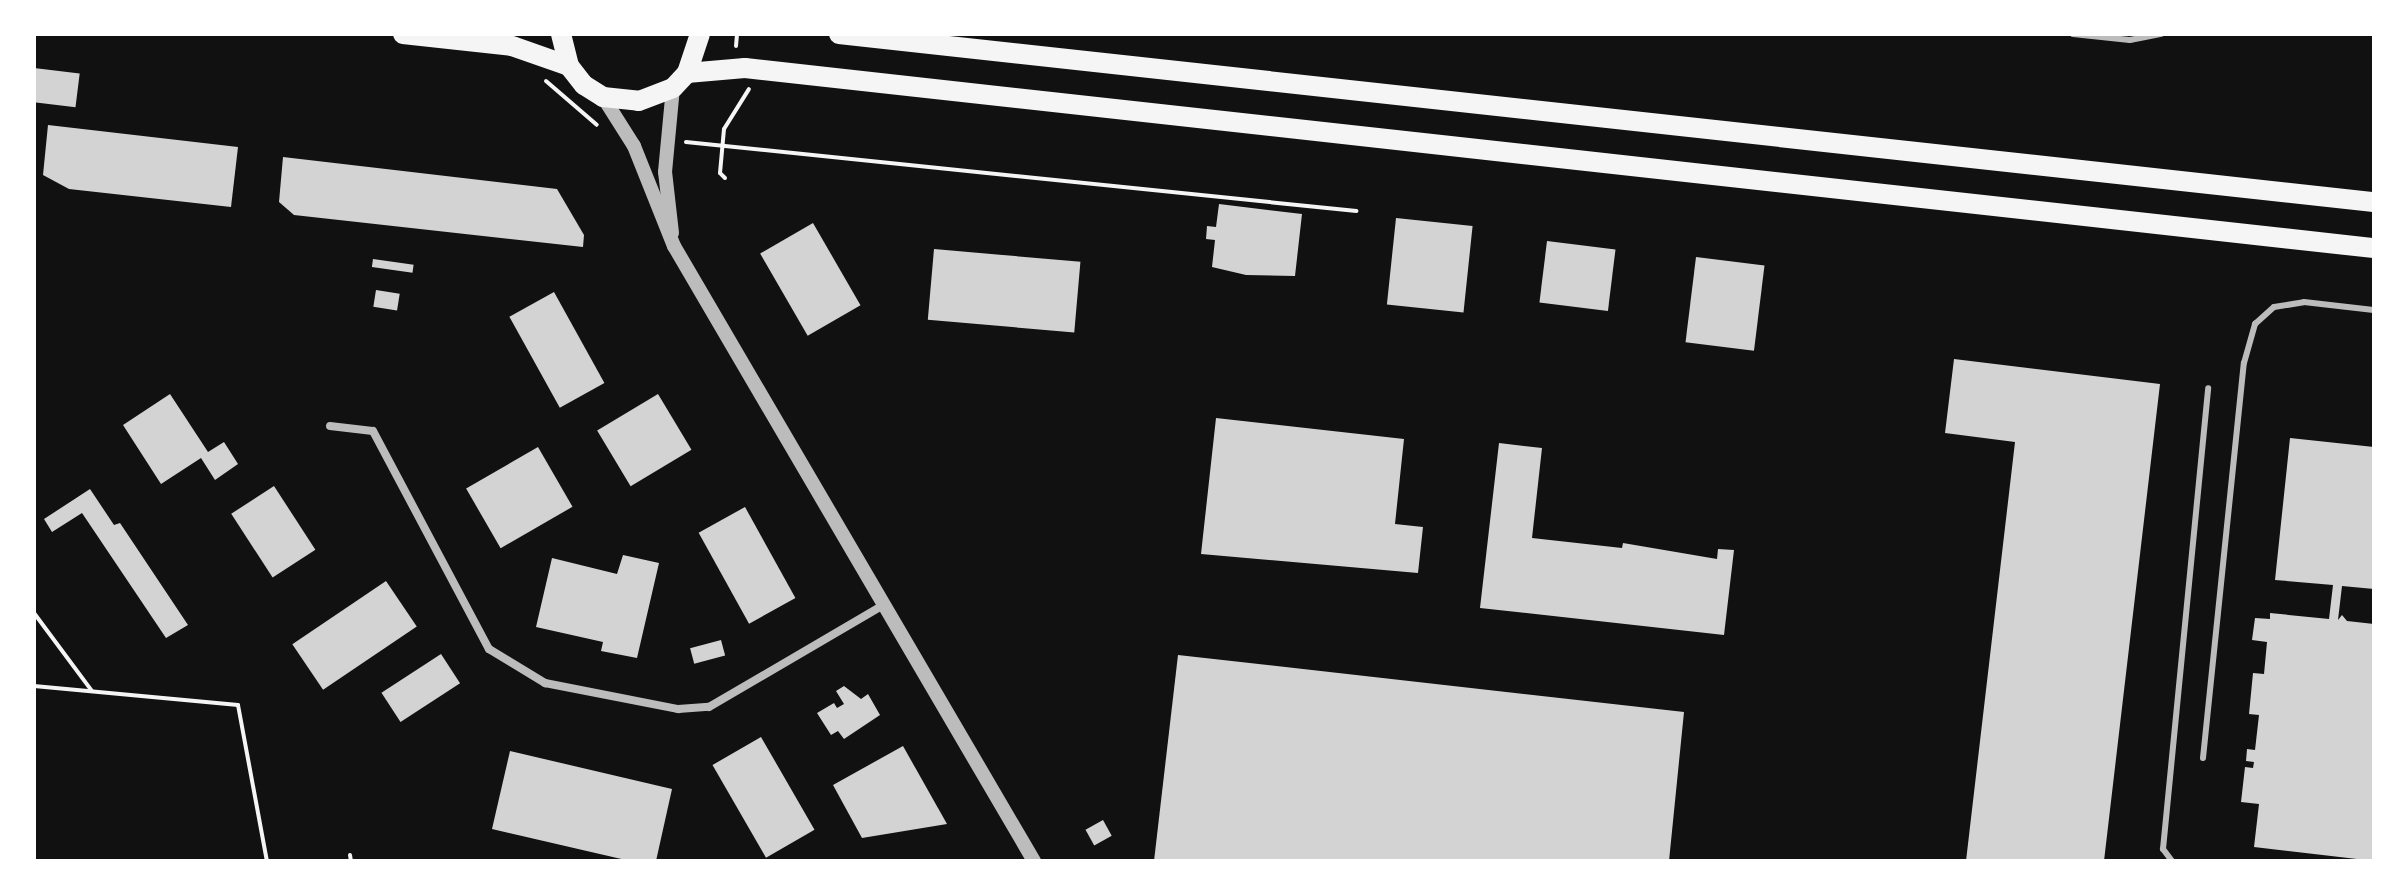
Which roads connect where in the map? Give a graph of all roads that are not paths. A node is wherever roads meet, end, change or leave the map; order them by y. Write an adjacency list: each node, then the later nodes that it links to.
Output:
1 (403, 34): 7 (main road)
2 (561, 34): 7 (main road)
3 (700, 34): 8 (main road)
4 (839, 34): 10 (main road)
5 (2073, 34): 6 (lane)
6 (2161, 34)
7 (569, 66): 9 (main road)
8 (680, 80): 9 (main road); 11 (main road); 13 (street)
9 (603, 97): 13 (street)
10 (2374, 202)
11 (2250, 234): 12 (main road); 14 (main road)
12 (2374, 239)
13 (674, 246): 18 (street)
14 (2374, 248)
15 (2374, 310): 19 (lane)
16 (2208, 388): 21 (lane)
17 (330, 426): 18 (street)
18 (885, 604): 20 (street)
19 (2203, 758)
20 (1034, 861)
21 (2172, 861)

